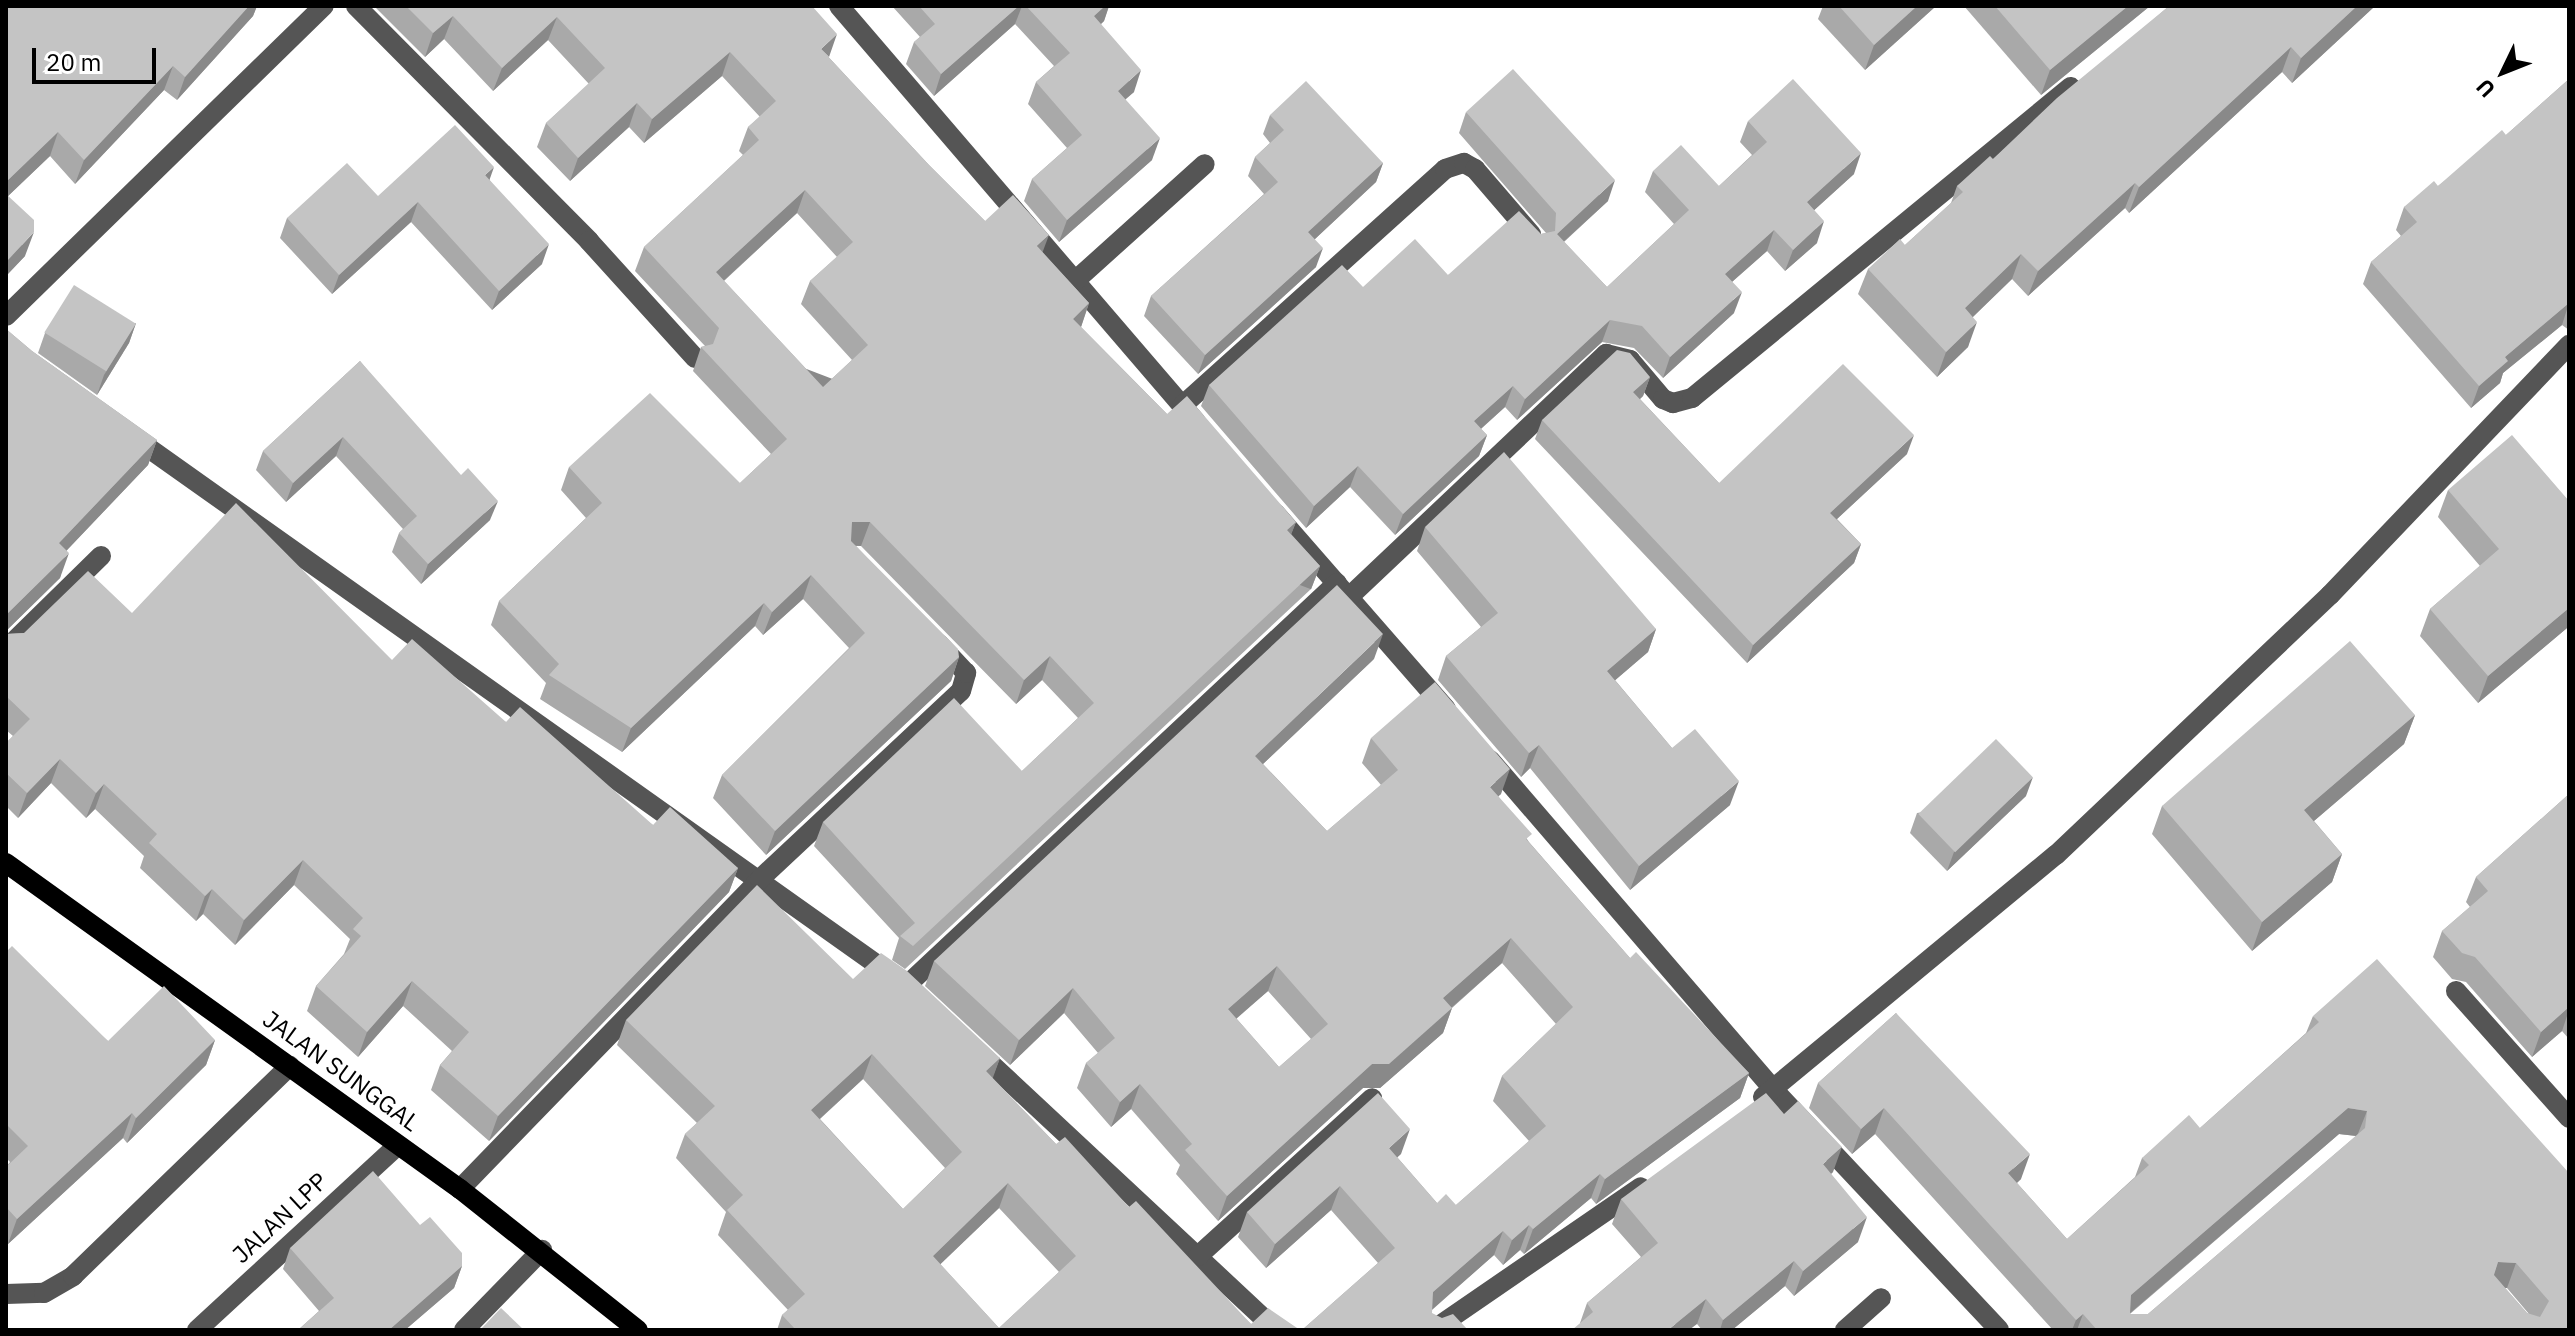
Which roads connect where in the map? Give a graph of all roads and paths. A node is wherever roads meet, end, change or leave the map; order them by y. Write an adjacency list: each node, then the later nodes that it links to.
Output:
1 (324, 6): 8 (street)
2 (356, 6): 10 (street)
3 (839, 6): 7 (street)
4 (2084, 76): 16 (street)
5 (1205, 164): 7 (street)
6 (1538, 243): 11 (street)
7 (1076, 280): 11 (street)
8 (6, 316)
9 (2569, 345): 24 (street)
10 (695, 358)
11 (1182, 406): 13 (street)
12 (110, 420): 20 (street)
13 (1213, 441)
14 (1265, 500): 16 (street)
15 (101, 556): 18 (street)
16 (1343, 590): 20 (street); 24 (street)
17 (928, 633): 20 (street)
18 (6, 649)
19 (6, 863): 23 (main road, JALAN SUNGGAL)
20 (760, 879): 30 (street)
21 (2456, 991): 27 (street)
22 (965, 1040): 32 (street)
23 (290, 1066): 28 (main road, JALAN SUNGGAL); 33 (street)
24 (1773, 1089): 26 (street); 41 (street)
25 (1372, 1098): 32 (street)
26 (1748, 1107)
27 (2569, 1118)
28 (398, 1145): 30 (main road, JALAN SUNGGAL); 36 (street, JALAN LPP)
29 (1661, 1172): 39 (street)
30 (460, 1189): 31 (main road, JALAN SUNGGAL)
31 (542, 1250): 37 (street); 38 (main road, JALAN SUNGGAL)
32 (1198, 1256): 35 (street)
33 (6, 1294)
34 (1881, 1298): 40 (street)
35 (1262, 1326)
36 (197, 1330)
37 (464, 1330)
38 (638, 1330)
39 (1433, 1330)
40 (1845, 1330)
41 (1999, 1330)

